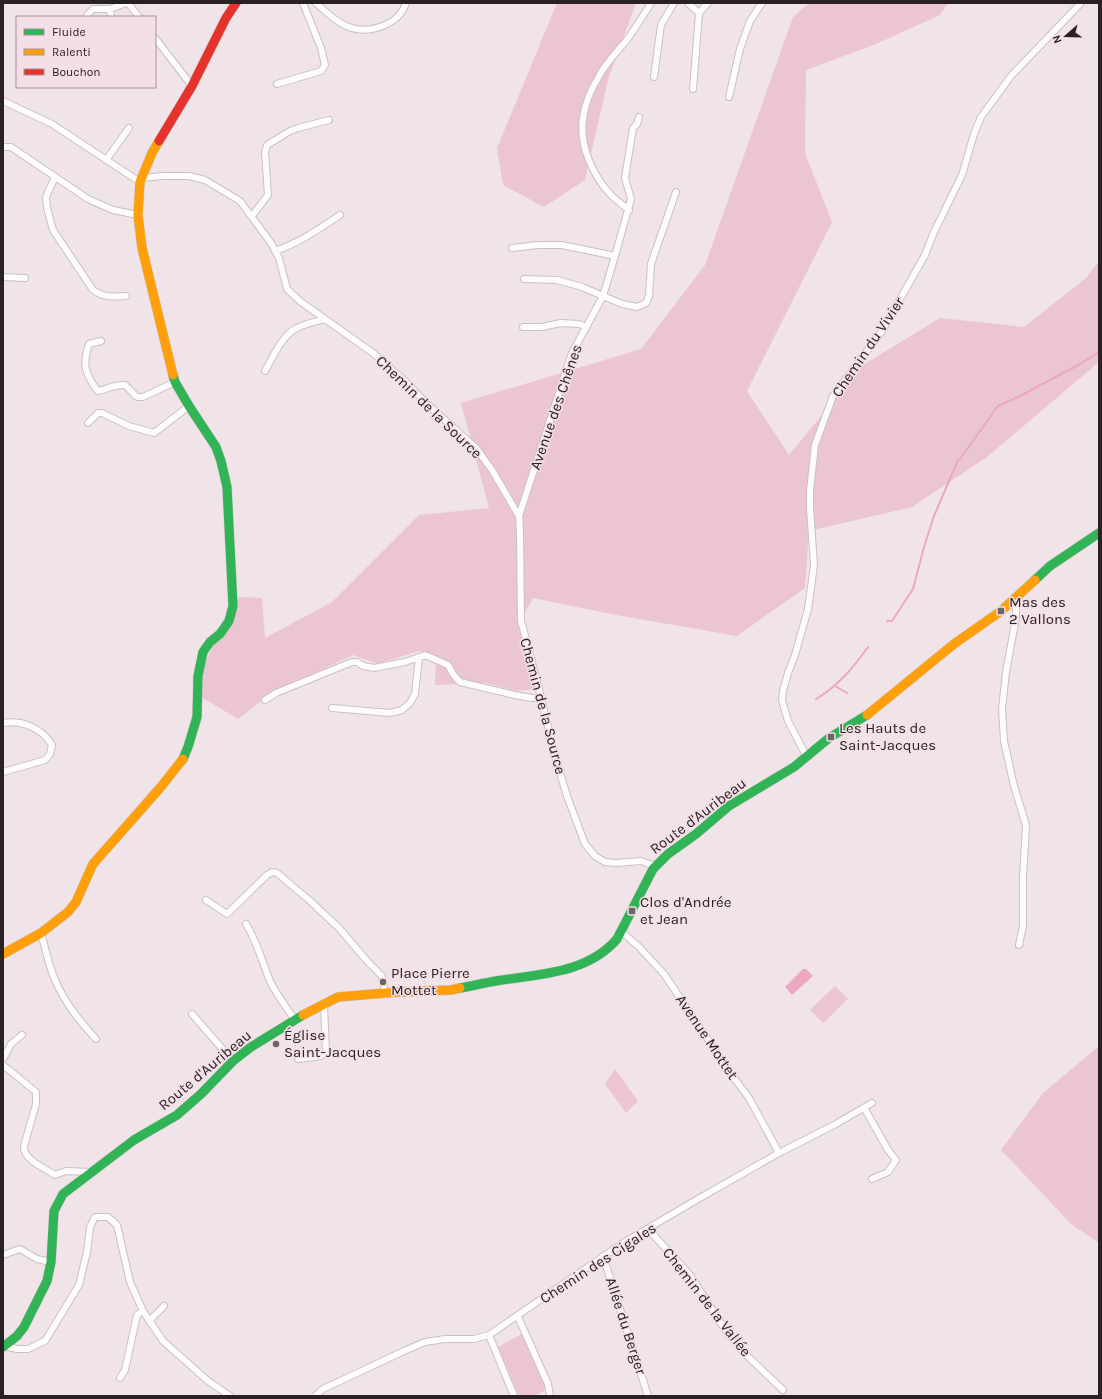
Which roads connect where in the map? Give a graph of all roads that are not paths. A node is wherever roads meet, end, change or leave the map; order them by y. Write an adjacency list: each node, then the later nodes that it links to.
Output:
1 (127, 3): 12 (street); 16 (street)
2 (236, 3): 20 (street)
3 (303, 3): 19 (street)
4 (316, 3): 5 (street)
5 (406, 3)
6 (651, 3): 32 (street)
7 (674, 3): 18 (street)
8 (688, 3): 13 (street)
9 (708, 3): 13 (street)
10 (762, 3): 22 (street)
11 (1081, 3): 60 (street, Chemin du Vivier)
12 (110, 8): 14 (street); 15 (street)
13 (699, 13): 21 (street)
14 (88, 16)
15 (111, 16)
16 (138, 16)
17 (156, 39): 20 (street)
18 (654, 77)
19 (278, 84)
20 (192, 86): 30 (street)
21 (693, 89)
22 (729, 97)
23 (3, 101): 28 (street)
24 (640, 117): 32 (street, Avenue des Chênes)
25 (329, 120): 35 (street)
26 (129, 128): 28 (street)
27 (3, 146): 29 (street)
28 (106, 160): 30 (street)
29 (55, 177): 33 (street); 42 (street)
30 (141, 180): 33 (street); 35 (street, Chemin de la Source)
31 (676, 192): 43 (street)
32 (629, 210): 38 (street, Avenue des Chênes)
33 (138, 215): 49 (street)
34 (340, 215): 37 (street)
35 (252, 216): 37 (street, Chemin de la Source)
36 (512, 248): 38 (street)
37 (275, 251): 44 (street, Chemin de la Source)
38 (616, 256): 43 (street, Avenue des Chênes)
39 (3, 277): 40 (street)
40 (25, 278)
41 (524, 279): 43 (street)
42 (126, 296)
43 (603, 296): 46 (street, Avenue des Chênes)
44 (325, 319): 48 (street); 52 (street, Chemin de la Source)
45 (523, 327): 46 (street)
46 (587, 327): 52 (street, Avenue des Chênes)
47 (101, 341): 49 (street)
48 (265, 371)
49 (175, 382): 50 (street)
50 (189, 406): 51 (street); 66 (street)
51 (88, 423)
52 (519, 516): 56 (street, Chemin de la Source)
53 (1099, 533): 54 (street, Route d'Auribeau)
54 (1016, 599): 60 (street, Route d'Auribeau); 67 (street)
55 (418, 657): 56 (street); 57 (street); 58 (street)
56 (541, 698): 62 (street, Chemin de la Source)
57 (265, 700)
58 (332, 708)
59 (3, 723): 61 (street)
60 (807, 757): 62 (street, Route d'Auribeau)
61 (3, 772)
62 (655, 866): 65 (street, Route d'Auribeau)
63 (206, 900): 69 (street)
64 (246, 924): 72 (street)
65 (622, 932): 69 (street, Route d'Auribeau); 81 (street, Avenue Mottet)
66 (41, 934): 68 (street); 74 (street)
67 (1019, 945)
68 (3, 954)
69 (385, 993): 70 (street, Route d'Auribeau)
70 (324, 1004): 72 (street, Route d'Auribeau); 76 (street)
71 (192, 1014): 77 (street)
72 (295, 1020): 77 (street, Route d'Auribeau)
73 (22, 1035): 75 (street)
74 (96, 1040)
75 (3, 1059)
76 (298, 1059)
77 (233, 1061): 82 (street, Route d'Auribeau)
78 (3, 1065): 82 (street)
79 (872, 1103): 80 (street, Chemin des Cigales)
80 (863, 1108): 81 (street, Chemin des Cigales); 83 (street)
81 (779, 1153): 84 (street, Chemin des Cigales)
82 (91, 1172): 87 (street, Route d'Auribeau)
83 (872, 1179)
84 (648, 1229): 86 (street, Chemin des Cigales); 95 (street, Chemin de la Vallée)
85 (3, 1255): 87 (street)
86 (603, 1256): 90 (street, Chemin des Cigales); 100 (street, Allée du Berger)
87 (51, 1262): 93 (street, Route d'Auribeau)
88 (164, 1306): 91 (street)
89 (143, 1311): 91 (street); 93 (street); 94 (street)
90 (518, 1317): 92 (street, Chemin des Cigales); 99 (street)
91 (149, 1321): 96 (street)
92 (489, 1335): 97 (street, Chemin des Cigales); 98 (street)
93 (4, 1346)
94 (120, 1378)
95 (783, 1390)
96 (230, 1396)
97 (315, 1396)
98 (514, 1396)
99 (550, 1396)
100 (648, 1396)

